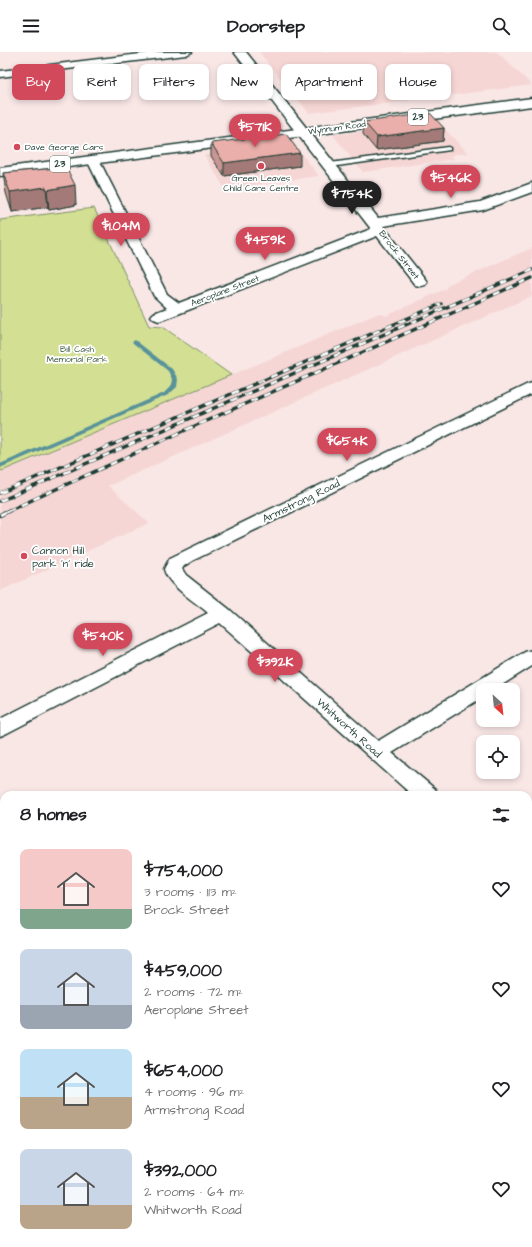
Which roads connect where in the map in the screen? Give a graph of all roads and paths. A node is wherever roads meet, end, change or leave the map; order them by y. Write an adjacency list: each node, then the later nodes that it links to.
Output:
1 (186, 52): 3 (street)
2 (240, 52): 6 (street, Brock Street)
3 (0, 74)
4 (532, 92): 6 (main road, Wynnum Road / 23)
5 (532, 102): 6 (main road, Wynnum Road / 23)
6 (299, 128): 8 (main road, Wynnum Road / 23); 9 (main road, Wynnum Road / 23); 10 (street, Brock Street)
7 (448, 149): 10 (lane)
8 (92, 160): 11 (main road, Wynnum Road / 23); 15 (street)
9 (0, 162)
10 (330, 166): 13 (street, Brock Street)
11 (0, 172)
12 (532, 187): 13 (street, Aeroplane Street)
13 (377, 227): 14 (street, Brock Street); 15 (street, Aeroplane Street)
14 (420, 282)
15 (178, 309): 16 (street, Aeroplane Street)
16 (160, 316)
17 (532, 388): 18 (street, Armstrong Road)
18 (177, 562): 19 (street, Whitworth Road)
19 (222, 614): 21 (street); 22 (street, Whitworth Road)
20 (532, 657): 22 (street)
21 (0, 728)
22 (377, 752): 23 (street, Whitworth Road)
23 (422, 791)

